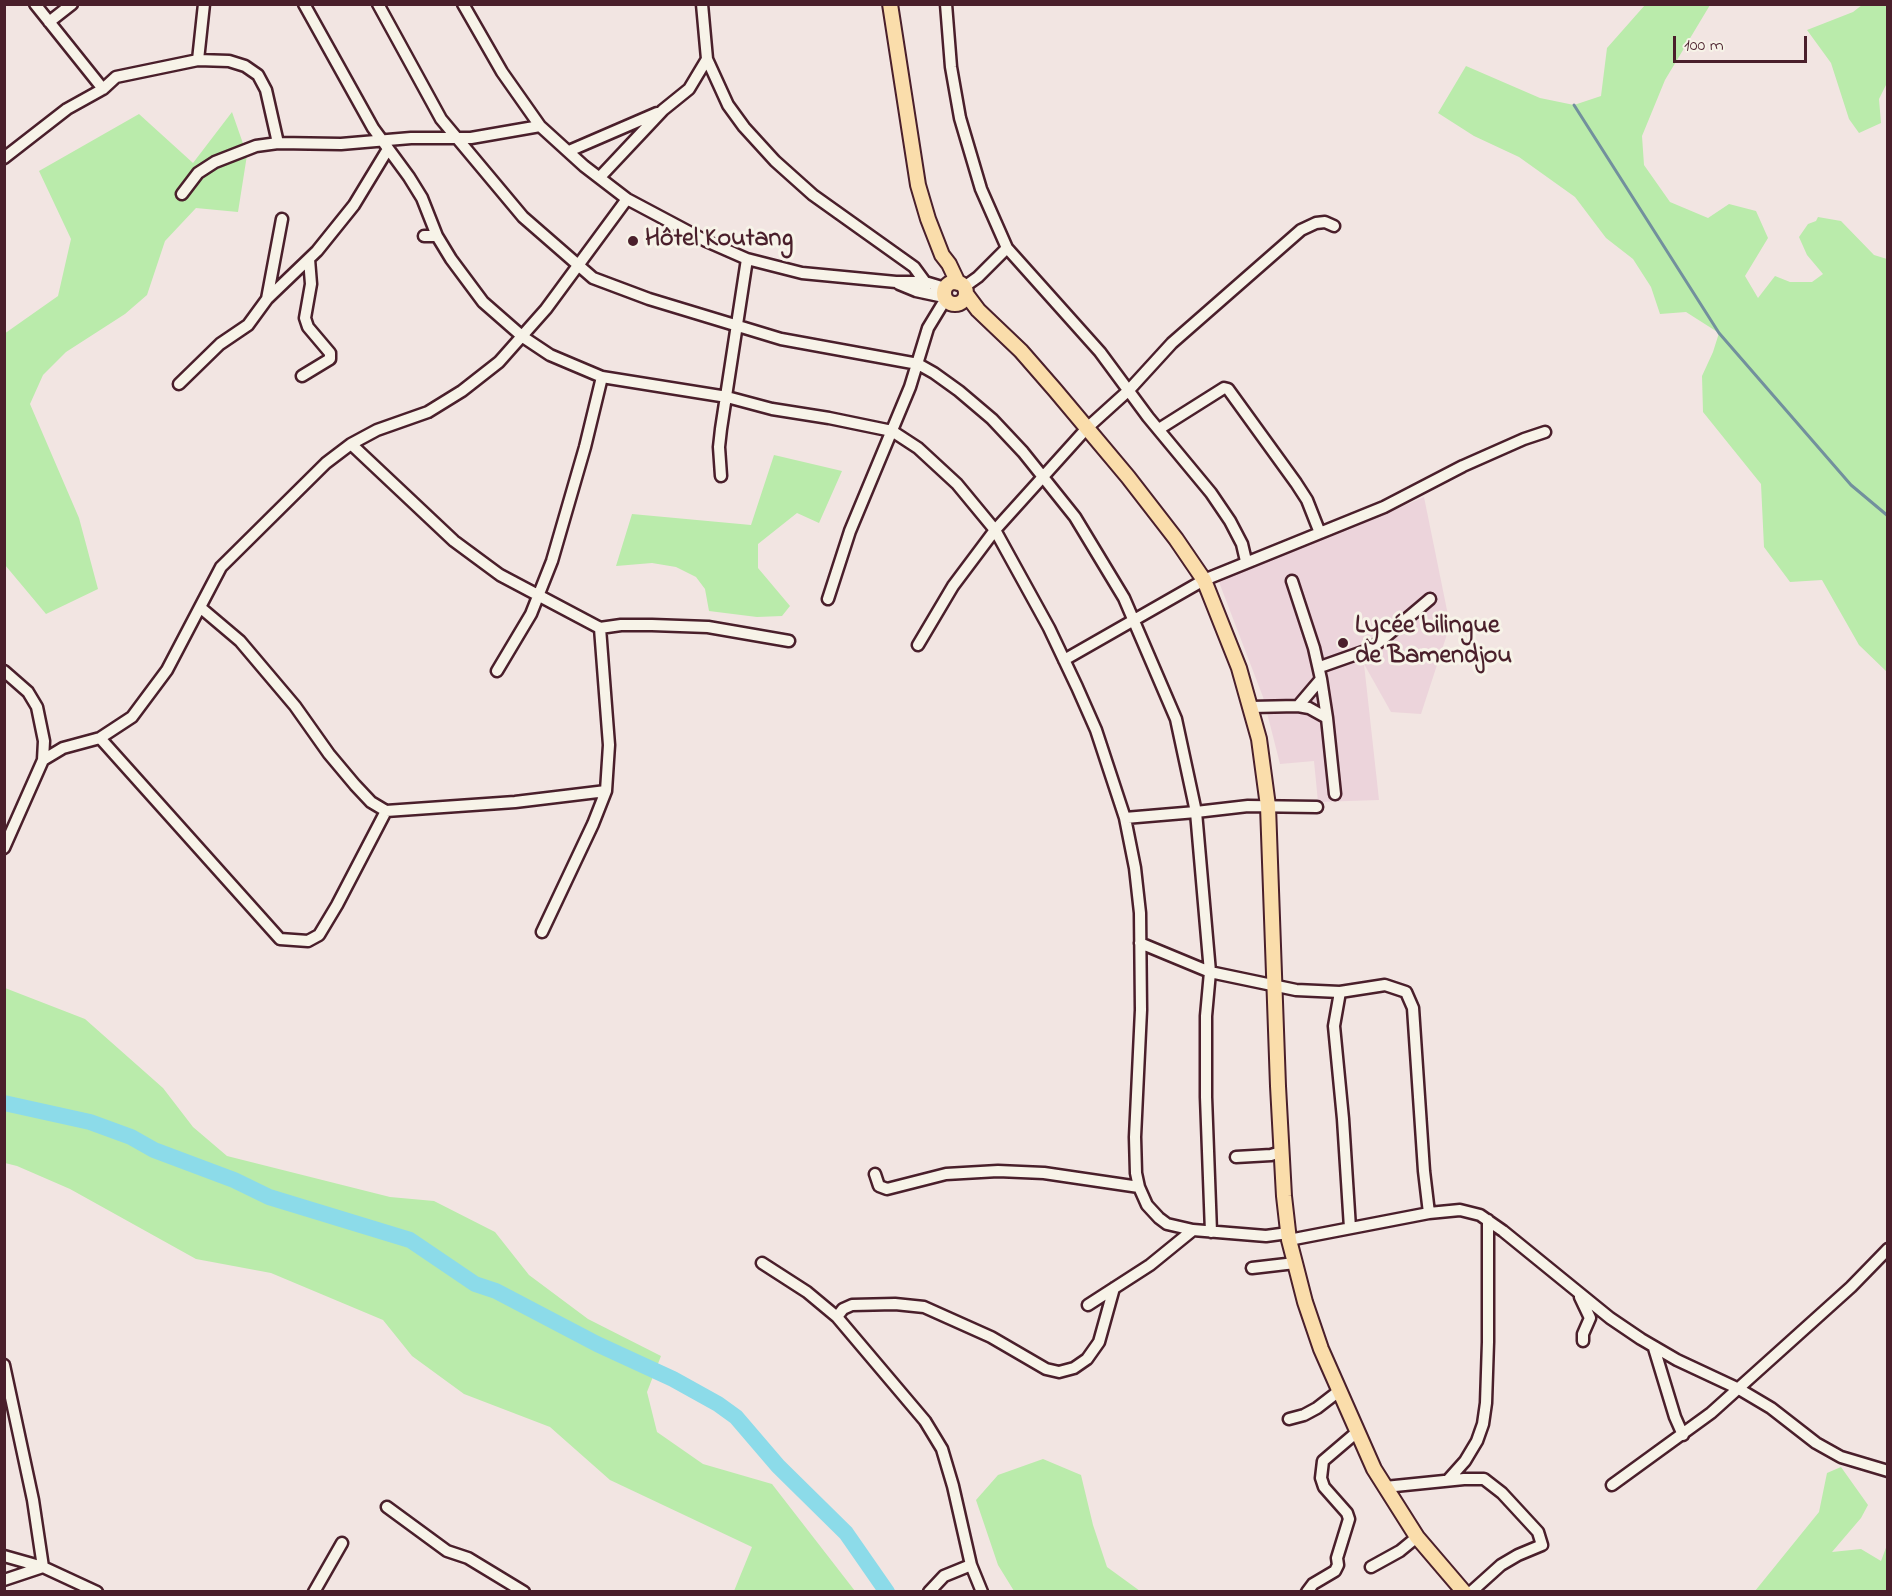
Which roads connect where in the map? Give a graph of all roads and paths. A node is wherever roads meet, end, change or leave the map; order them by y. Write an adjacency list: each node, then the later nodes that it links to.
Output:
1 (35, 4): 10 (street)
2 (72, 4): 10 (street)
3 (204, 4): 12 (street)
4 (304, 4): 18 (street)
5 (378, 4): 16 (street)
6 (463, 4): 15 (street)
7 (702, 4): 11 (street)
8 (890, 4): 33 (main road)
9 (946, 4): 28 (street)
10 (49, 22): 13 (street)
11 (706, 59): 14 (street); 32 (street)
12 (198, 60): 13 (street); 17 (street)
13 (103, 89): 20 (street)
14 (663, 110): 19 (street); 21 (street)
15 (540, 126): 16 (street); 19 (street)
16 (458, 139): 18 (street); 31 (street)
17 (278, 143): 18 (street); 22 (street)
18 (385, 145): 27 (street); 29 (street)
19 (569, 151): 21 (street)
20 (4, 158)
21 (600, 177): 23 (street)
22 (182, 194)
23 (627, 199): 30 (street); 31 (street)
24 (282, 219): 34 (street)
25 (1334, 226): 41 (street)
26 (424, 236): 27 (street)
27 (437, 236): 36 (street)
28 (1007, 248): 33 (street); 41 (street)
29 (309, 259): 34 (street); 38 (street)
30 (747, 259): 32 (street); 35 (street)
31 (577, 265): 35 (street); 36 (street)
32 (925, 287): 33 (street)
33 (954, 292): 37 (street); 43 (main road)
34 (267, 299): 40 (street)
35 (736, 326): 37 (street); 42 (street)
36 (523, 337): 39 (street); 47 (street)
37 (918, 364): 45 (street); 49 (street)
38 (302, 376)
39 (602, 376): 42 (street); 55 (street)
40 (179, 384)
41 (1129, 390): 43 (street); 44 (street)
42 (727, 397): 45 (street); 48 (street)
43 (1087, 428): 49 (street); 53 (main road)
44 (1159, 429): 51 (street); 52 (street)
45 (892, 431): 50 (street); 56 (street)
46 (1545, 432): 51 (street)
47 (351, 444): 55 (street); 58 (street)
48 (721, 476)
49 (1042, 476): 50 (street); 59 (street)
50 (995, 530): 62 (street); 63 (street)
51 (1320, 533): 52 (street)
52 (1246, 561): 53 (street)
53 (1204, 580): 59 (street); 69 (main road)
54 (1292, 581): 64 (street)
55 (539, 596): 60 (street); 66 (street)
56 (828, 599)
57 (1430, 599): 64 (street)
58 (201, 608): 71 (street); 77 (street)
59 (1134, 622): 63 (street); 78 (street)
60 (600, 628): 61 (street); 73 (street)
61 (789, 641)
62 (918, 645)
63 (1064, 660): 79 (street)
64 (1320, 667): 67 (street)
65 (4, 671): 72 (street)
66 (497, 671)
67 (1321, 679): 68 (street); 70 (street)
68 (1298, 706): 69 (street); 70 (street)
69 (1251, 707): 75 (main road)
70 (1327, 718): 74 (street)
71 (99, 738): 72 (street); 77 (street)
72 (43, 759): 80 (street)
73 (606, 791): 77 (street); 81 (street)
74 (1335, 794)
75 (1268, 806): 76 (street); 78 (street); 84 (main road)
76 (1317, 807)
77 (386, 811)
78 (1196, 812): 79 (street); 83 (street)
79 (1125, 818): 82 (street)
80 (4, 848)
81 (542, 932)
82 (1140, 943): 83 (street); 89 (street)
83 (1210, 972): 84 (street); 94 (street)
84 (1273, 985): 85 (street); 86 (main road)
85 (1340, 992): 90 (street); 92 (street)
86 (1281, 1152): 87 (street); 95 (main road)
87 (1236, 1157)
88 (875, 1174): 89 (street)
89 (1139, 1187): 93 (street)
90 (1429, 1213): 91 (street); 92 (street)
91 (1488, 1220): 101 (street); 113 (street)
92 (1350, 1228): 95 (street)
93 (1193, 1230): 94 (street); 100 (street)
94 (1211, 1232): 95 (street)
95 (1289, 1236): 98 (main road)
96 (1887, 1249): 107 (street)
97 (762, 1263): 103 (street)
98 (1295, 1263): 99 (street); 108 (main road)
99 (1252, 1268)
100 (1114, 1288): 102 (street); 103 (street)
101 (1577, 1292): 104 (street); 105 (street)
102 (1088, 1305)
103 (837, 1317): 120 (street)
104 (1583, 1341)
105 (1654, 1348): 107 (street); 111 (street)
106 (4, 1365): 121 (street)
107 (1739, 1389): 111 (street); 112 (street)
108 (1339, 1391): 109 (street); 110 (main road)
109 (1289, 1419)
110 (1357, 1432): 115 (main road); 129 (street)
111 (1683, 1435): 114 (street)
112 (1885, 1469)
113 (1448, 1480): 115 (street); 131 (street)
114 (1612, 1485)
115 (1385, 1487): 117 (main road)
116 (387, 1507): 126 (street)
117 (1417, 1538): 122 (street); 130 (main road)
118 (342, 1543): 125 (street)
119 (4, 1556): 121 (street)
120 (972, 1565): 127 (street); 128 (street)
121 (43, 1567): 123 (street); 124 (street)
122 (1371, 1567)
123 (4, 1580)
124 (97, 1592)
125 (314, 1592)
126 (524, 1592)
127 (928, 1592)
128 (982, 1592)
129 (1307, 1592)
130 (1464, 1592)
131 (1471, 1592)

